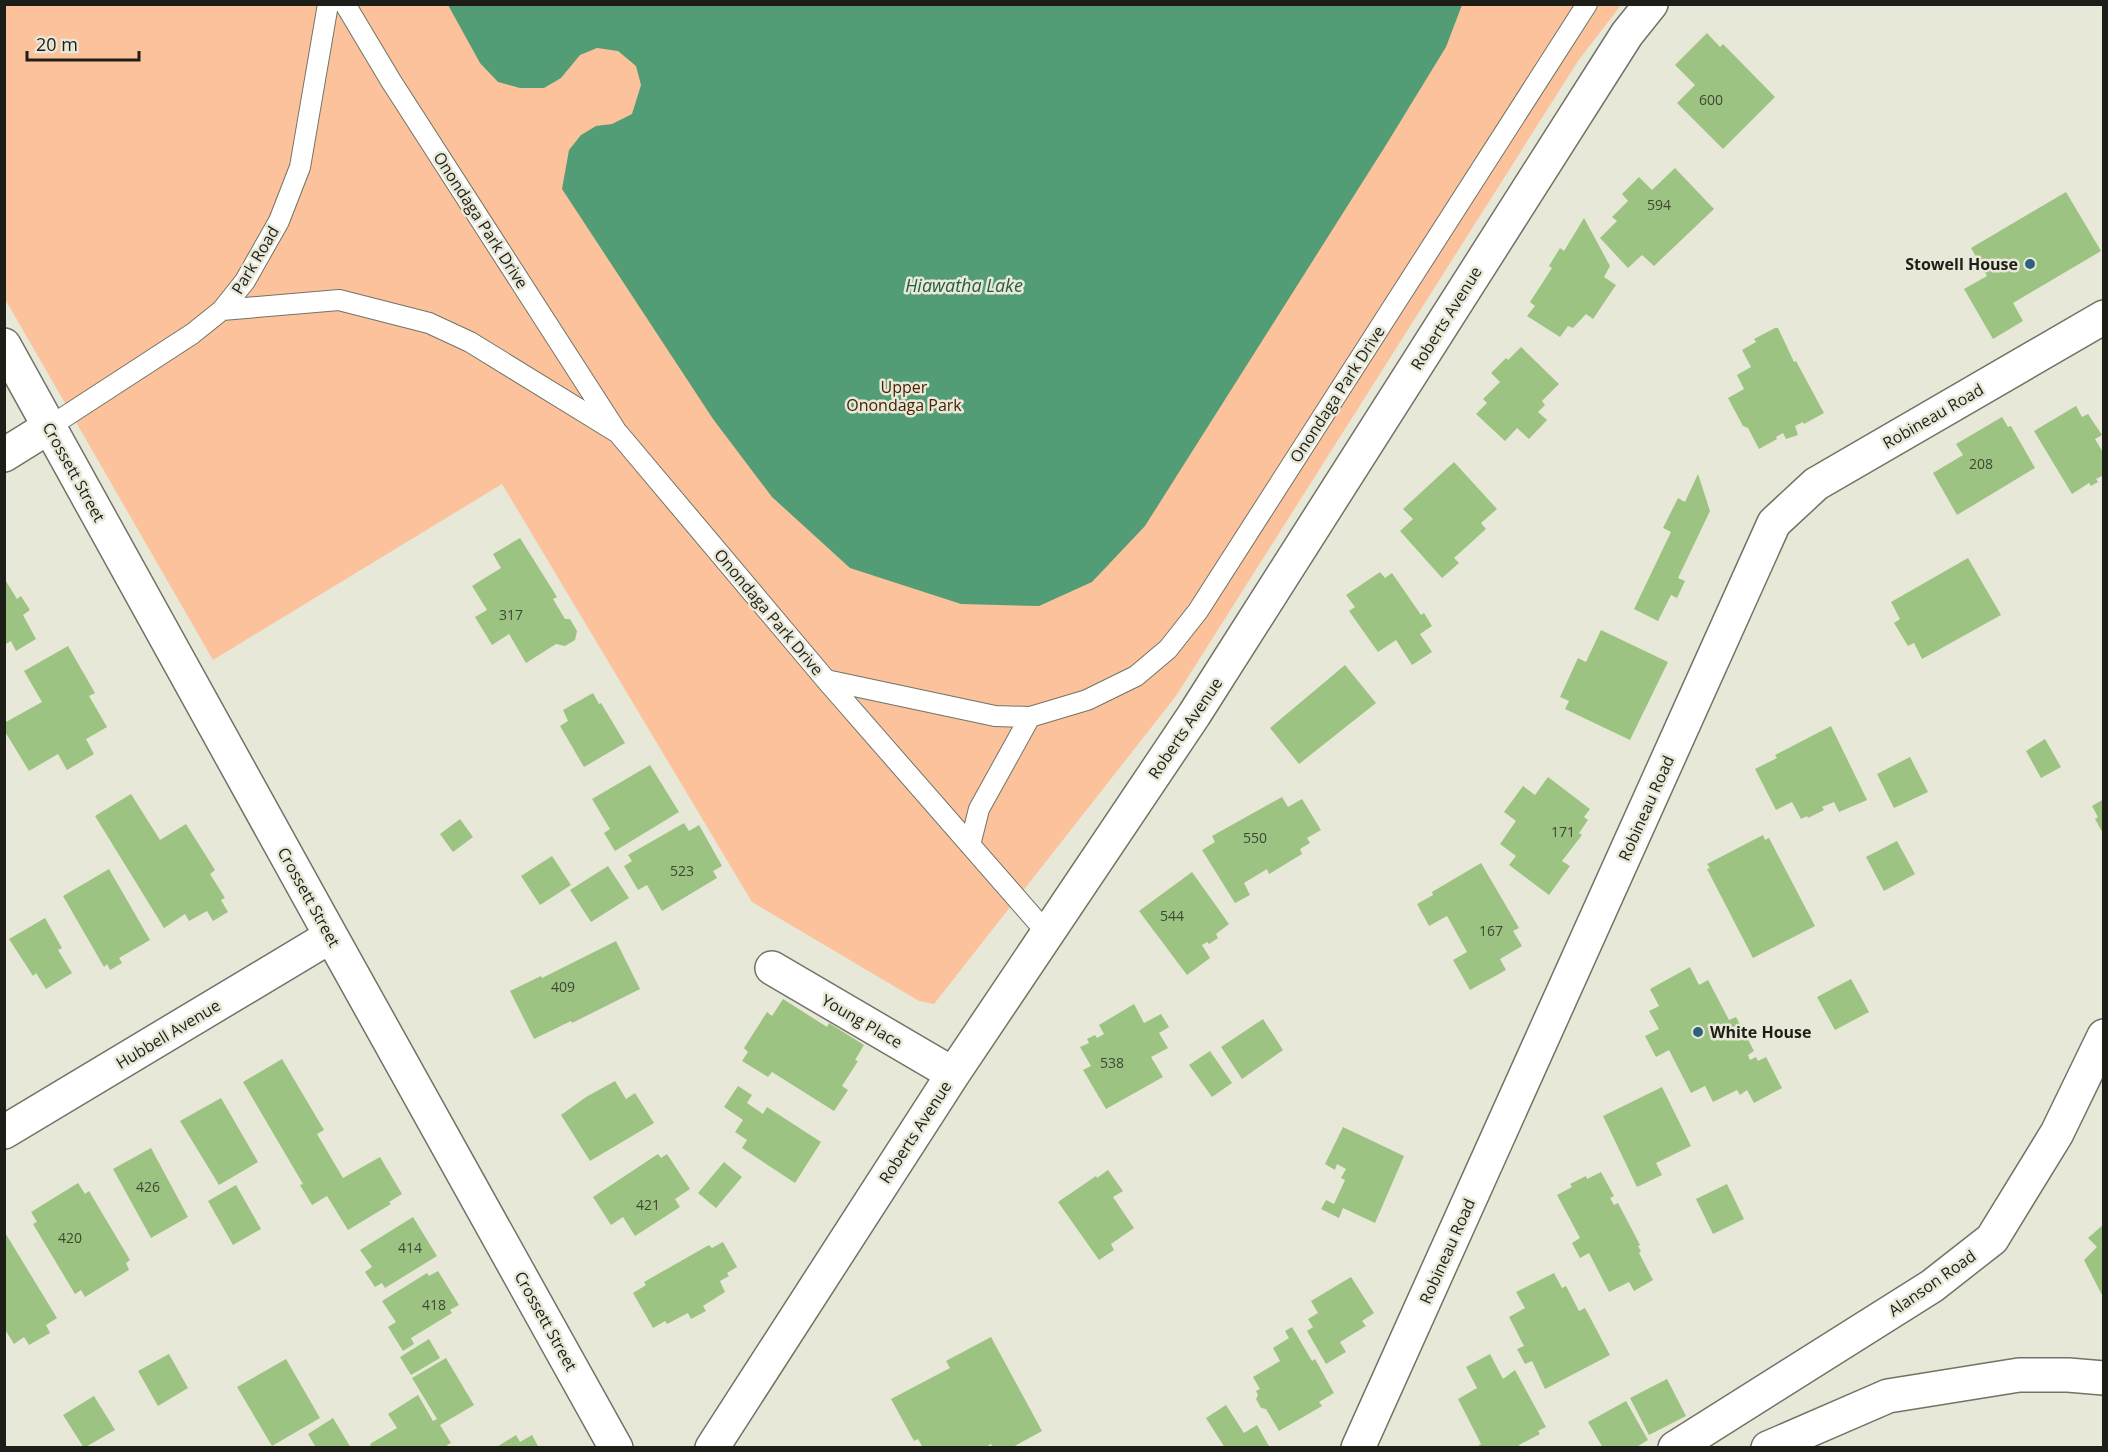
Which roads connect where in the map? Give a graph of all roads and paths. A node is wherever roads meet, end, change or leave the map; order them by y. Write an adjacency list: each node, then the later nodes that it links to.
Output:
1 (328, 4): 5 (lane, Park Road)
2 (345, 4): 9 (lane, Onondaga Park Drive)
3 (1587, 4): 12 (lane, Onondaga Park Drive)
4 (1651, 4): 14 (street, Roberts Avenue)
5 (222, 310): 8 (lane, Park Road); 9 (lane, Onondaga Park Drive)
6 (2103, 317): 23 (street, Robineau Road)
7 (4, 345): 8 (street, Crossett Street)
8 (49, 426): 10 (street); 15 (street, Crossett Street)
9 (618, 434): 11 (lane, Onondaga Park Drive)
10 (4, 455)
11 (826, 680): 12 (lane, Onondaga Park Drive); 13 (lane, Onondaga Park Drive)
12 (1030, 717): 13 (lane)
13 (970, 845): 14 (lane, Onondaga Park Drive)
14 (1047, 933): 18 (street, Roberts Avenue)
15 (331, 936): 19 (street, Hubbell Avenue); 21 (street, Crossett Street)
16 (772, 968): 18 (street, Young Place)
17 (2103, 1036): 24 (street, Alanson Road)
18 (953, 1074): 22 (street, Roberts Avenue)
19 (4, 1132)
20 (2103, 1378): 25 (street)
21 (616, 1448)
22 (712, 1448)
23 (1358, 1448)
24 (1675, 1448)
25 (1768, 1448)

